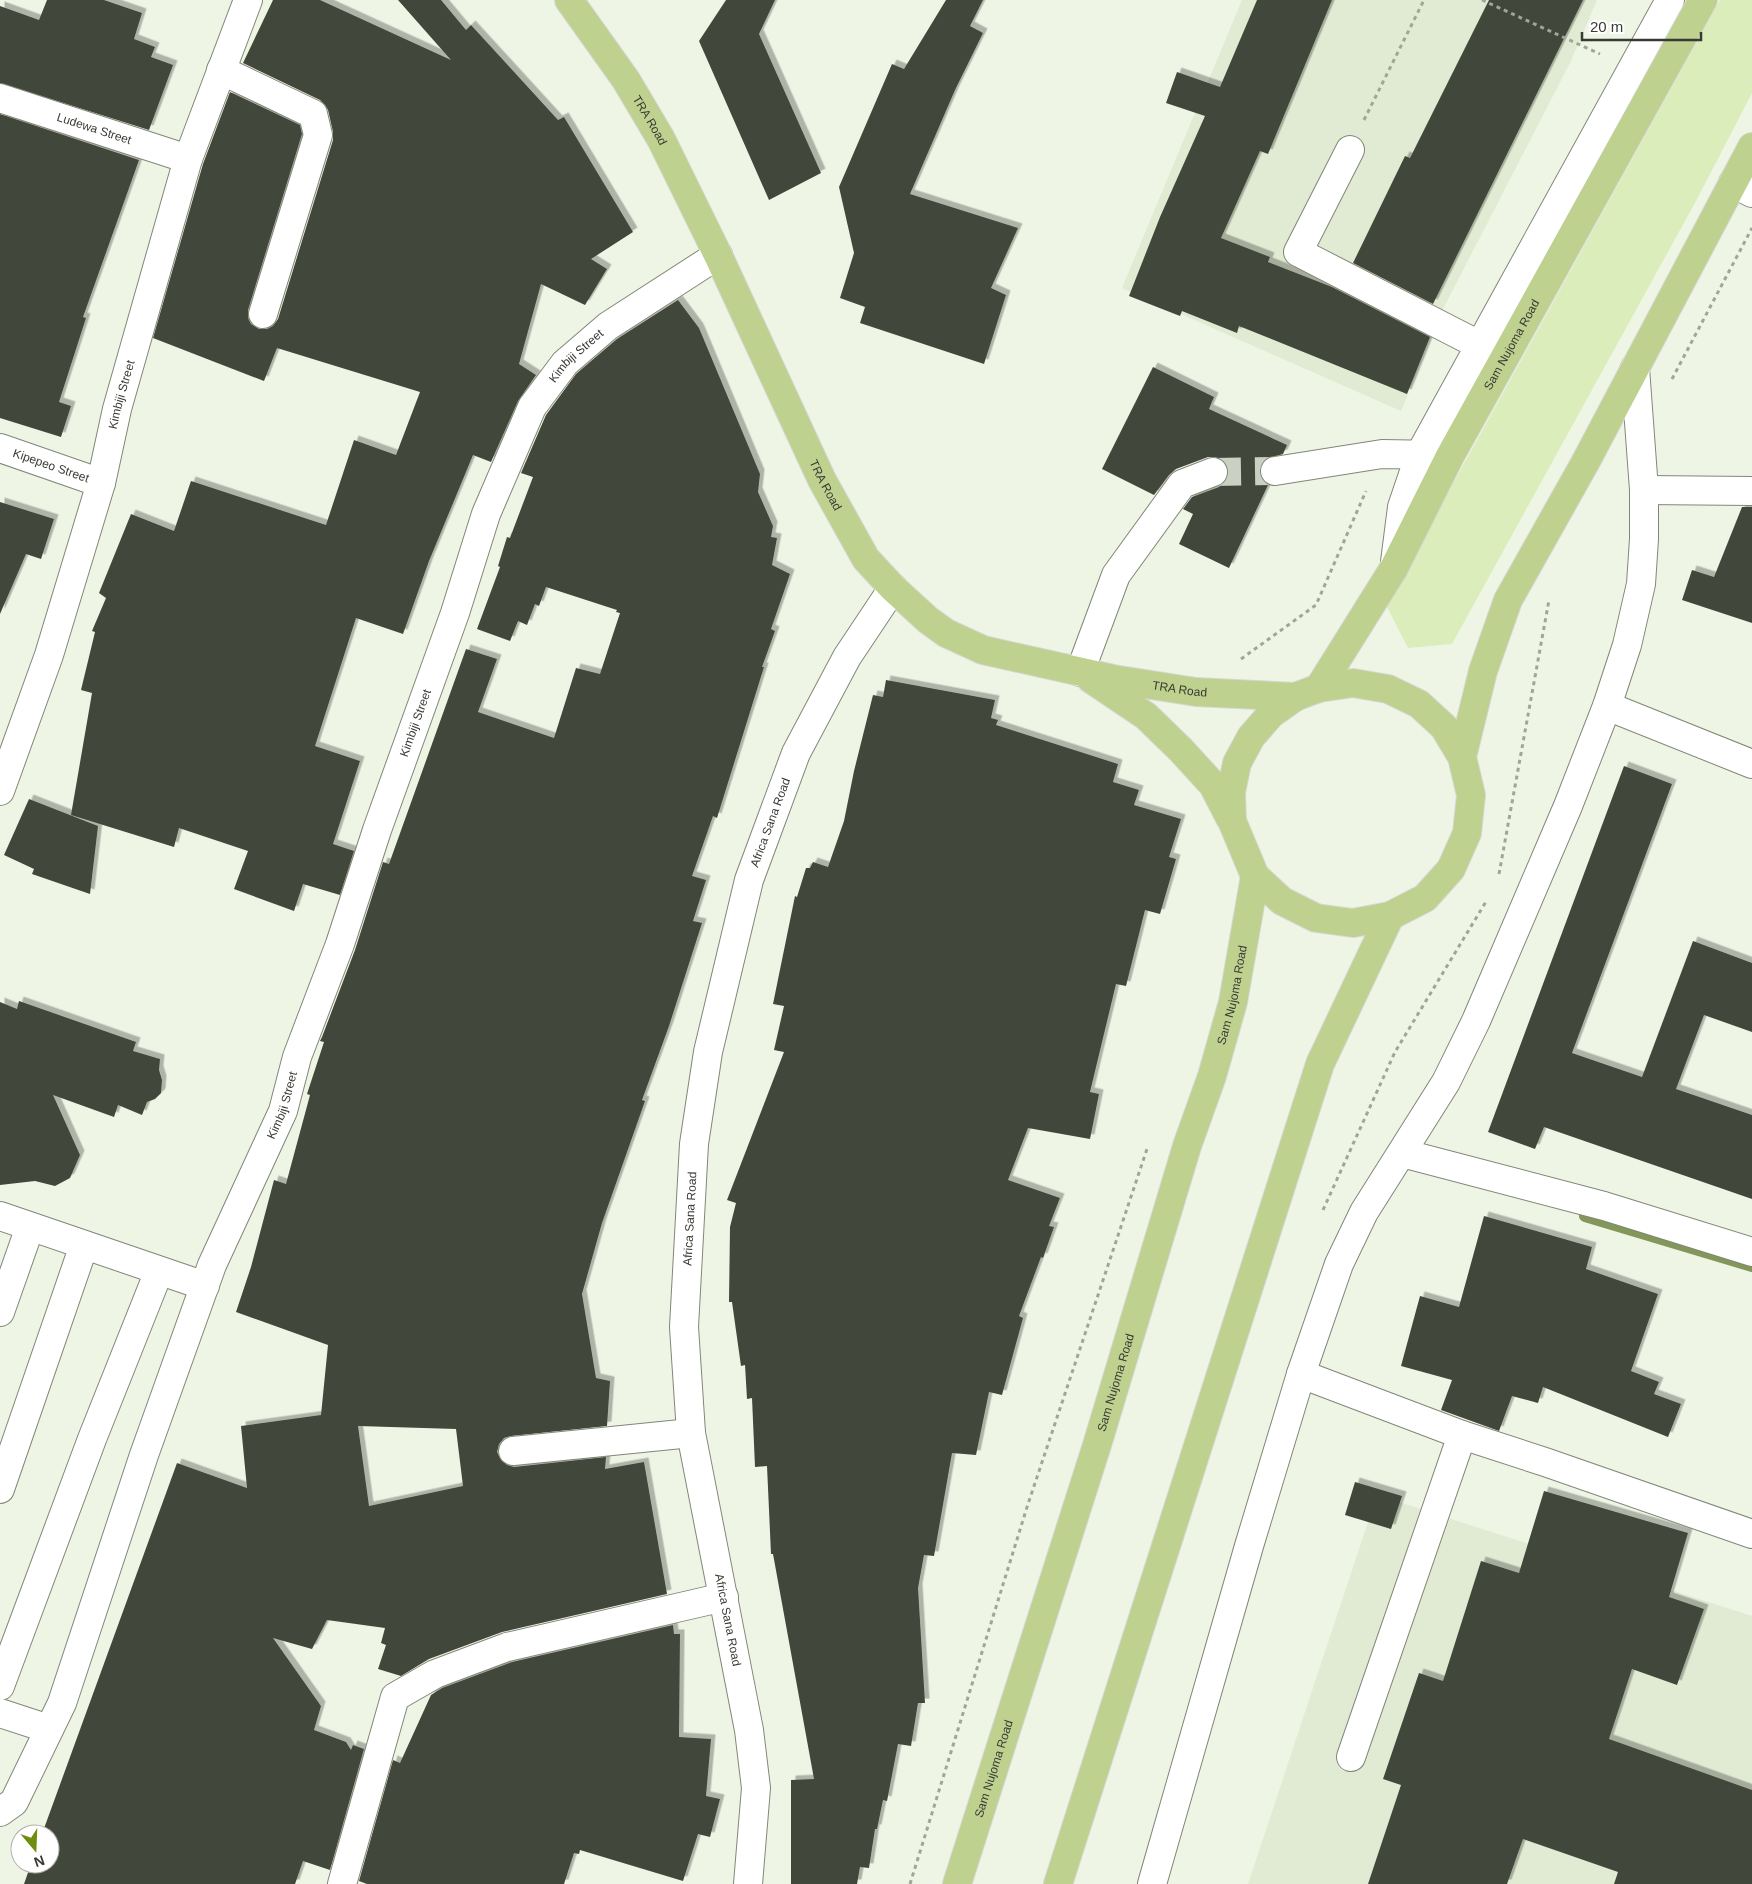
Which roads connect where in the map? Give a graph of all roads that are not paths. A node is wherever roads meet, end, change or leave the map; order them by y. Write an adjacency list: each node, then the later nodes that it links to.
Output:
1 (248, 0): 5 (street, Kimbiji Street)
2 (569, 0): 11 (main road, TRA Road)
3 (1670, 0): 13 (street)
4 (1703, 0): 17 (main road, Sam Nujoma Road)
5 (221, 70): 9 (street, Kimbiji Street); 12 (street)
6 (0, 98): 9 (street, Ludewa Street)
7 (1752, 147): 10 (main road)
8 (1350, 150): 13 (street)
9 (188, 159): 20 (street, Kimbiji Street)
10 (1742, 188): 14 (main road)
11 (718, 255): 24 (main road, TRA Road); 40 (street, Kimbiji Street)
12 (263, 314)
13 (1480, 346): 16 (street)
14 (1635, 368): 21 (street); 28 (main road)
15 (0, 448): 20 (street, Kipepeo Street)
16 (1420, 454): 17 (street); 18 (street); 23 (street)
17 (1450, 456): 23 (main road, Sam Nujoma Road)
18 (1275, 471)
19 (1213, 472): 25 (street)
20 (101, 482): 30 (street, Kimbiji Street)
21 (1644, 490): 22 (street); 27 (street)
22 (1752, 492)
23 (1394, 568): 26 (main road, Sam Nujoma Road)
24 (893, 588): 25 (main road, TRA Road); 43 (street, Africa Sana Road)
25 (1080, 672): 26 (main road, TRA Road); 31 (main road)
26 (1307, 693): 28 (main road, TRA Road); 31 (main road)
27 (1606, 706): 29 (street); 34 (street)
28 (1462, 757): 33 (main road)
29 (1752, 764)
30 (2, 781)
31 (1232, 821): 32 (main road)
32 (1255, 876): 33 (main road); 56 (main road, Sam Nujoma Road)
33 (1390, 916): 57 (main road)
34 (1402, 1153): 38 (street); 42 (street)
35 (0, 1216): 36 (street)
36 (30, 1227): 37 (street); 41 (street)
37 (84, 1245): 39 (street); 46 (street)
38 (1752, 1252)
39 (160, 1270): 40 (street); 49 (street)
40 (209, 1275): 51 (street, Kimbiji Street)
41 (0, 1312)
42 (1301, 1374): 44 (street); 58 (street)
43 (691, 1433): 45 (street); 48 (street, Africa Sana Road)
44 (1462, 1435): 47 (street); 52 (street)
45 (513, 1451)
46 (0, 1489)
47 (1752, 1534)
48 (724, 1597): 54 (street); 55 (street, Africa Sana Road)
49 (0, 1686)
50 (0, 1713): 51 (street)
51 (49, 1729): 53 (street, Kimbiji Street)
52 (1351, 1757)
53 (0, 1812)
54 (342, 1884)
55 (748, 1884)
56 (958, 1884)
57 (1058, 1884)
58 (1152, 1884)

